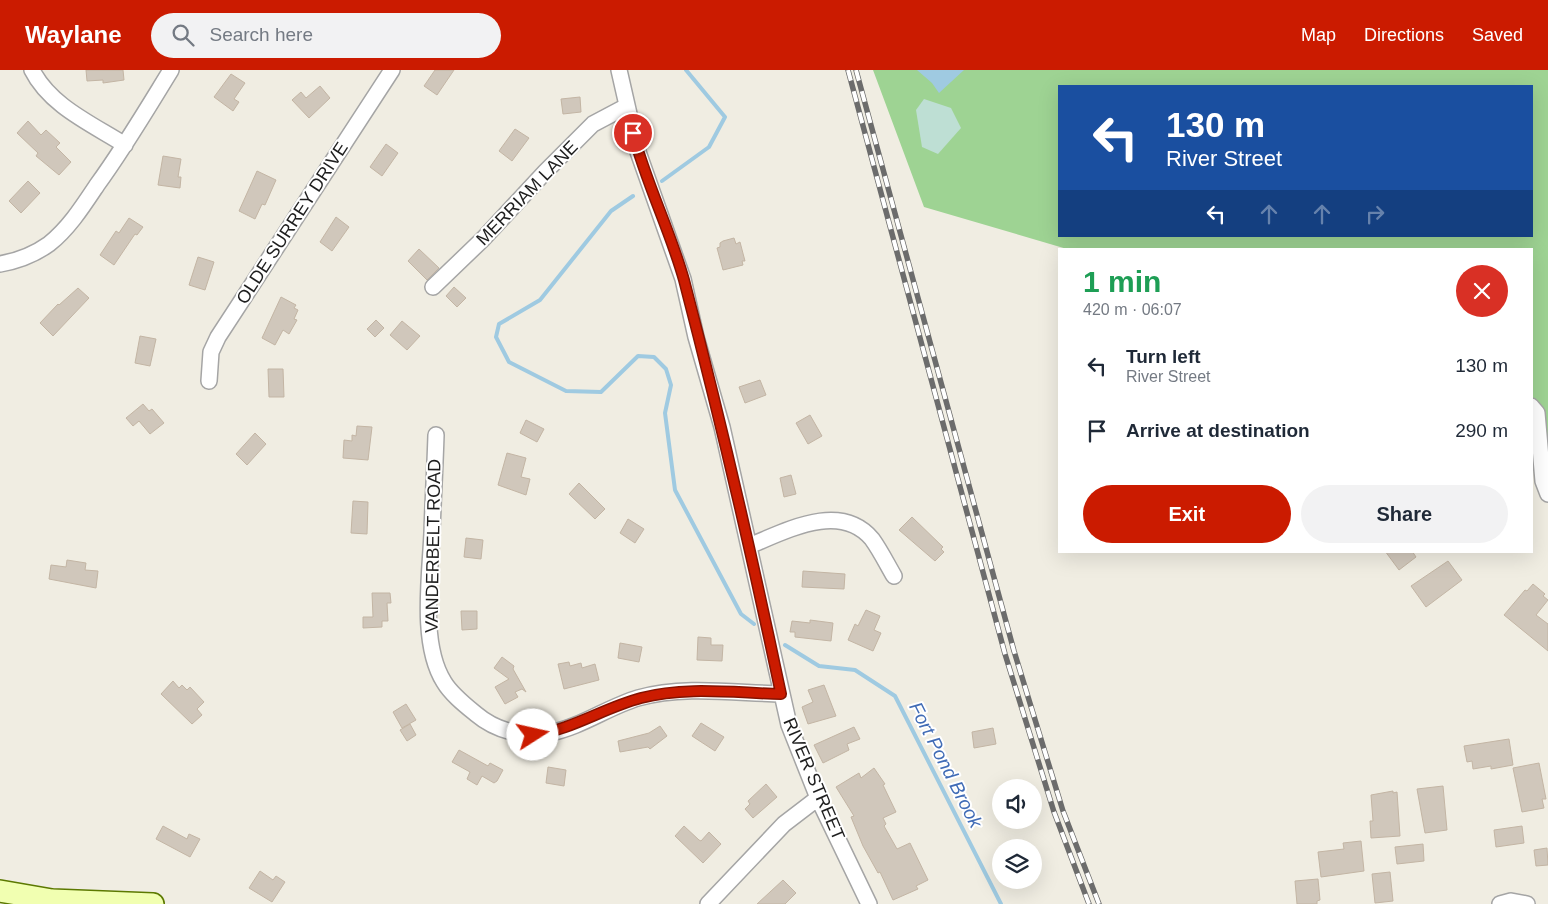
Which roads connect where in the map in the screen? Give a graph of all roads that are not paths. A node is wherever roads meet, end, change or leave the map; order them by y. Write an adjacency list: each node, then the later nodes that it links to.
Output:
1 (32, 70): 6 (street)
2 (172, 70): 6 (street)
3 (392, 70): 9 (street, OLDE SURREY DRIVE)
4 (619, 70): 5 (street, RIVER STREET)
5 (626, 106): 8 (street, MERRIAM LANE); 13 (street, RIVER STREET)
6 (124, 145): 7 (street)
7 (0, 264)
8 (433, 287)
9 (209, 381)
10 (1533, 408): 12 (street)
11 (436, 435): 15 (street, VANDERBELT ROAD)
12 (1548, 494)
13 (750, 546): 14 (street); 15 (street, RIVER STREET)
14 (894, 576)
15 (781, 694): 16 (street, RIVER STREET)
16 (818, 798): 19 (street); 20 (street, RIVER STREET)
17 (0, 891): 18 (street)
18 (153, 904)
19 (708, 904)
20 (869, 904)
21 (1500, 904): 22 (street)
22 (1527, 904)

